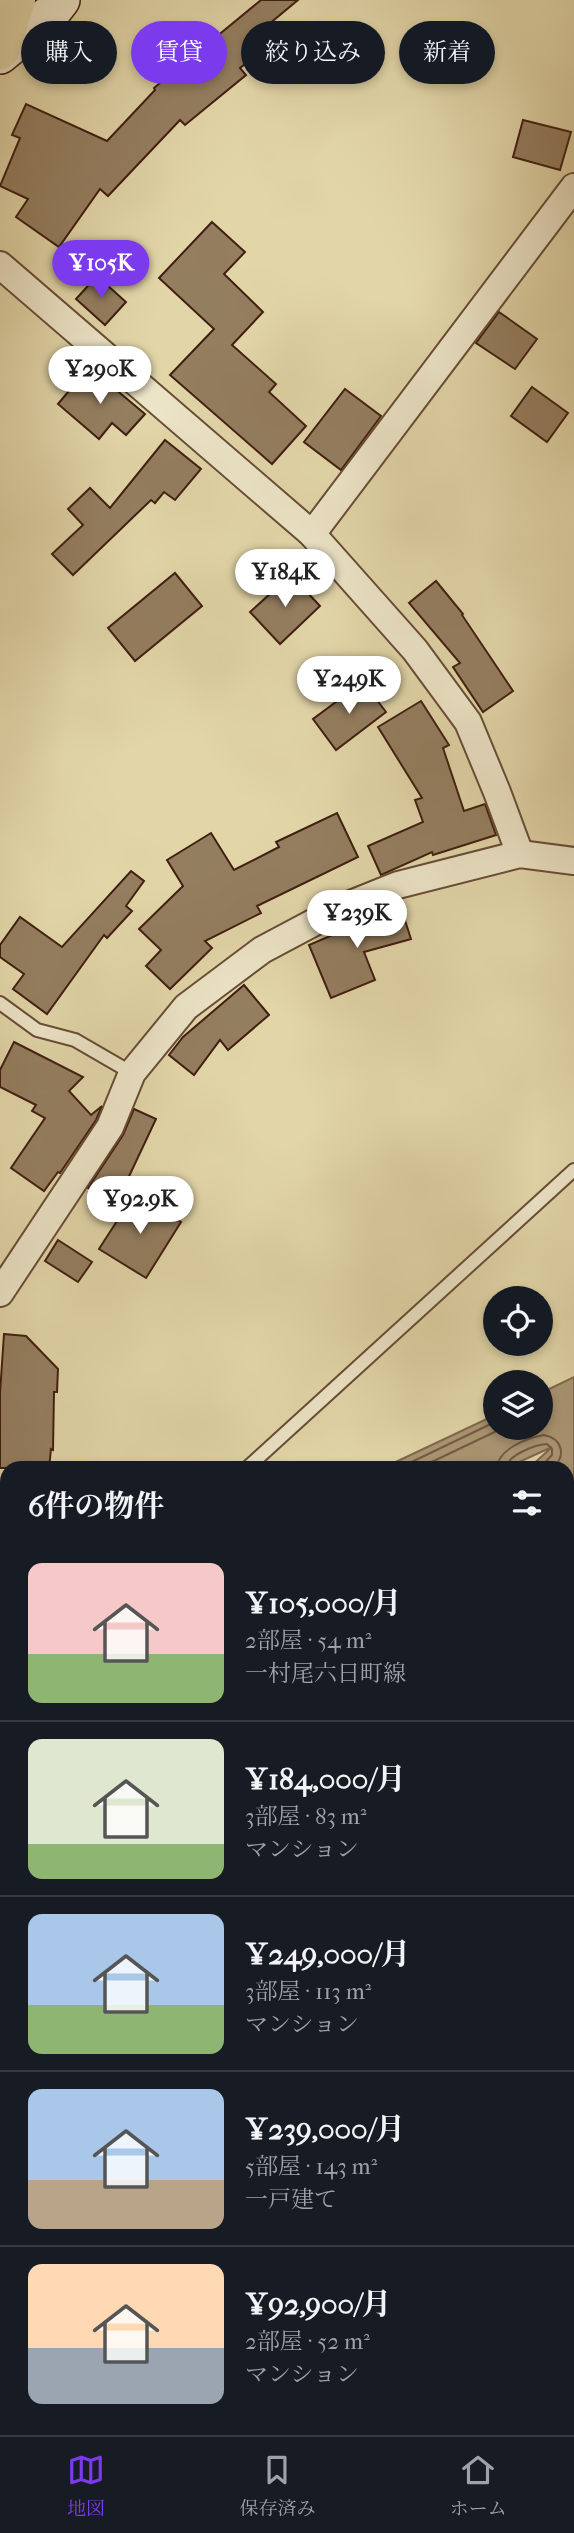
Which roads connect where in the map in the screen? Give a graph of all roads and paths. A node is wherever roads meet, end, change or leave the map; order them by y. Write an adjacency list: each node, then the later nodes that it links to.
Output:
1 (16, 0): 3 (highway)
2 (61, 0): 3 (main road)
3 (0, 52)
4 (574, 187): 6 (street)
5 (0, 265): 6 (street)
6 (312, 534): 7 (street)
7 (520, 854): 8 (street); 10 (street)
8 (574, 861)
9 (0, 1003): 10 (lane)
10 (132, 1073): 12 (street)
11 (574, 1170): 13 (lane)
12 (0, 1293)
13 (255, 1461)

